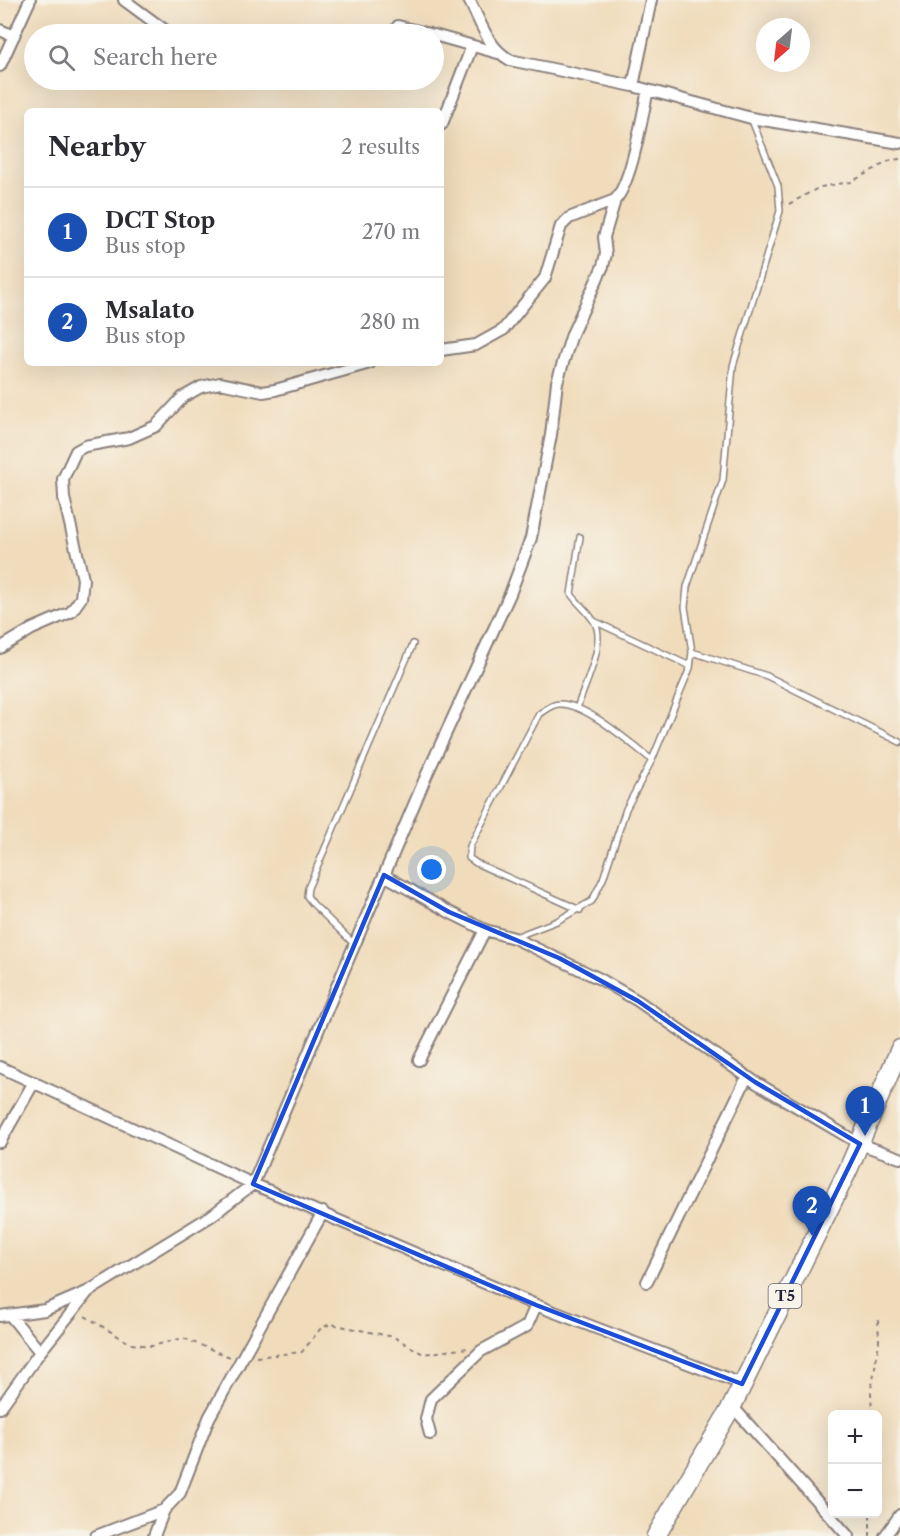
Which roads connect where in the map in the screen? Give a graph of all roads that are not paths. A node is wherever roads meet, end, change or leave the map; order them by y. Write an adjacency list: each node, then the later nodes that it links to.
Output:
1 (30, 0): 7 (street)
2 (124, 0): 5 (street)
3 (469, 0): 10 (street)
4 (651, 0): 12 (street)
5 (156, 24)
6 (0, 30): 7 (street)
7 (14, 36): 11 (street)
8 (444, 38): 9 (street)
9 (472, 46): 10 (street); 15 (street)
10 (498, 53): 12 (street)
11 (0, 66)
12 (633, 86): 13 (street)
13 (648, 90): 14 (street); 17 (street)
14 (751, 118): 16 (street); 24 (lane)
15 (444, 119)
16 (900, 143)
17 (615, 200): 18 (street); 29 (street)
18 (444, 350)
19 (359, 366): 23 (street)
20 (580, 537): 21 (lane)
21 (594, 621): 25 (lane); 26 (lane)
22 (413, 644): 33 (lane)
23 (0, 648)
24 (692, 652): 25 (lane); 27 (lane)
25 (690, 666): 28 (lane)
26 (577, 708): 28 (lane); 30 (lane)
27 (900, 742)
28 (652, 760): 30 (lane)
29 (384, 875): 31 (street); 33 (street)
30 (580, 910): 32 (lane)
31 (485, 930): 32 (street); 35 (street)
32 (514, 938): 37 (street)
33 (355, 945): 42 (street)
34 (900, 1049): 40 (highway, T5)
35 (419, 1060)
36 (0, 1067): 38 (street)
37 (747, 1077): 40 (street); 44 (street)
38 (34, 1082): 39 (street); 42 (street)
39 (0, 1142)
40 (860, 1144): 41 (street); 49 (highway, T5)
41 (900, 1158)
42 (253, 1184): 43 (street); 45 (street)
43 (323, 1212): 46 (street); 53 (street)
44 (647, 1282)
45 (89, 1291): 47 (street); 48 (street)
46 (536, 1305): 49 (street); 52 (street)
47 (5, 1315): 48 (street)
48 (40, 1352): 51 (street)
49 (742, 1384): 50 (highway, T5)
50 (732, 1406): 57 (highway, T5); 58 (street)
51 (0, 1408)
52 (430, 1434)
53 (164, 1510): 55 (street); 56 (street)
54 (900, 1515): 59 (street)
55 (96, 1536)
56 (154, 1536)
57 (656, 1536)
58 (848, 1536)
59 (885, 1536)

